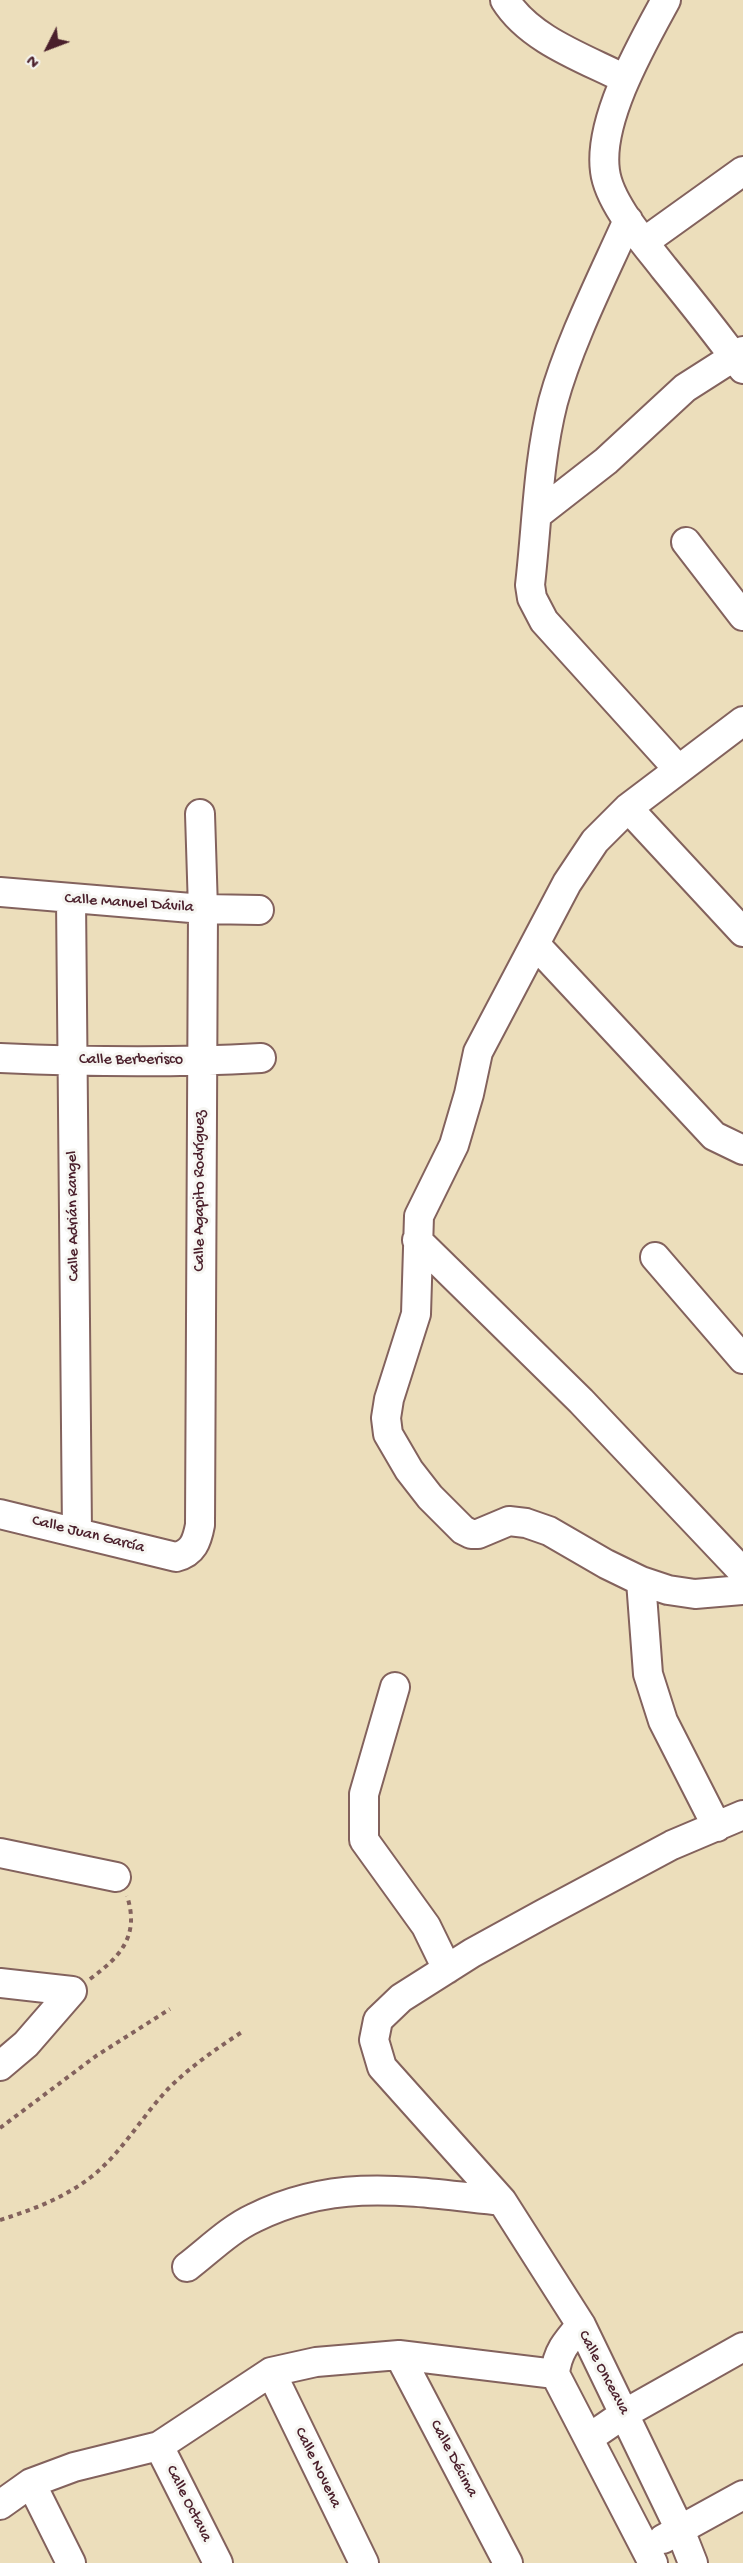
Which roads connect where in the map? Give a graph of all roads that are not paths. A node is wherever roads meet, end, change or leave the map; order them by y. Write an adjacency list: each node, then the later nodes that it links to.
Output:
1 (505, 0): 3 (street)
2 (666, 0): 3 (street)
3 (625, 79): 5 (street)
4 (743, 171): 6 (street)
5 (628, 220): 6 (street); 8 (street)
6 (644, 242): 7 (street)
7 (740, 359): 8 (street)
8 (538, 514): 12 (street)
9 (686, 542): 10 (street)
10 (743, 616)
11 (743, 721): 12 (street)
12 (678, 769): 13 (street)
13 (628, 808): 19 (street); 20 (street)
14 (200, 814): 17 (street, Calle Agapito Rodríguez)
15 (0, 892): 16 (street, Calle Manuel Dávila)
16 (71, 900): 17 (street, Calle Manuel Dávila); 23 (street, Calle Adrián Rangel)
17 (202, 909): 18 (street, Calle Manuel Dávila); 24 (street, Calle Agapito Rodríguez)
18 (259, 910)
19 (743, 932)
20 (535, 944): 25 (street); 26 (street)
21 (0, 1058): 23 (street, Calle Berberisco)
22 (261, 1058): 24 (street, Calle Berberisco)
23 (73, 1061): 24 (street, Calle Berberisco); 30 (street, Calle Adrián Rangel)
24 (202, 1061): 31 (street, Calle Agapito Rodríguez)
25 (743, 1150)
26 (417, 1240): 32 (street); 33 (street)
27 (655, 1257): 28 (street)
28 (743, 1359)
29 (0, 1514): 30 (street, Calle Juan García)
30 (77, 1532): 31 (street, Calle Juan García)
31 (176, 1557)
32 (743, 1572)
33 (641, 1581): 34 (street); 37 (street)
34 (743, 1590)
35 (395, 1687): 40 (street)
36 (743, 1815): 37 (street)
37 (717, 1827): 40 (street)
38 (0, 1853): 39 (street)
39 (116, 1877)
40 (447, 1969): 43 (street)
41 (0, 1983): 42 (street)
42 (0, 2066)
43 (502, 2201): 44 (street); 45 (street)
44 (187, 2267)
45 (580, 2325): 49 (street, Calle Onceava); 50 (street, Calle Onceava)
46 (743, 2348): 50 (street)
47 (399, 2355): 48 (street); 49 (street); 61 (street, Calle Décima)
48 (271, 2372): 52 (street); 60 (street, Calle Novena)
49 (555, 2374): 51 (street)
50 (624, 2414): 51 (street); 56 (street, Calle Onceava)
51 (589, 2438): 57 (street)
52 (159, 2446): 53 (street); 59 (street, Calle Octava)
53 (31, 2482): 55 (street); 58 (street)
54 (743, 2495): 56 (street)
55 (0, 2505)
56 (680, 2530): 57 (street); 62 (street, Calle Onceava)
57 (649, 2556)
58 (71, 2563)
59 (218, 2563)
60 (364, 2563)
61 (508, 2563)
62 (693, 2563)

